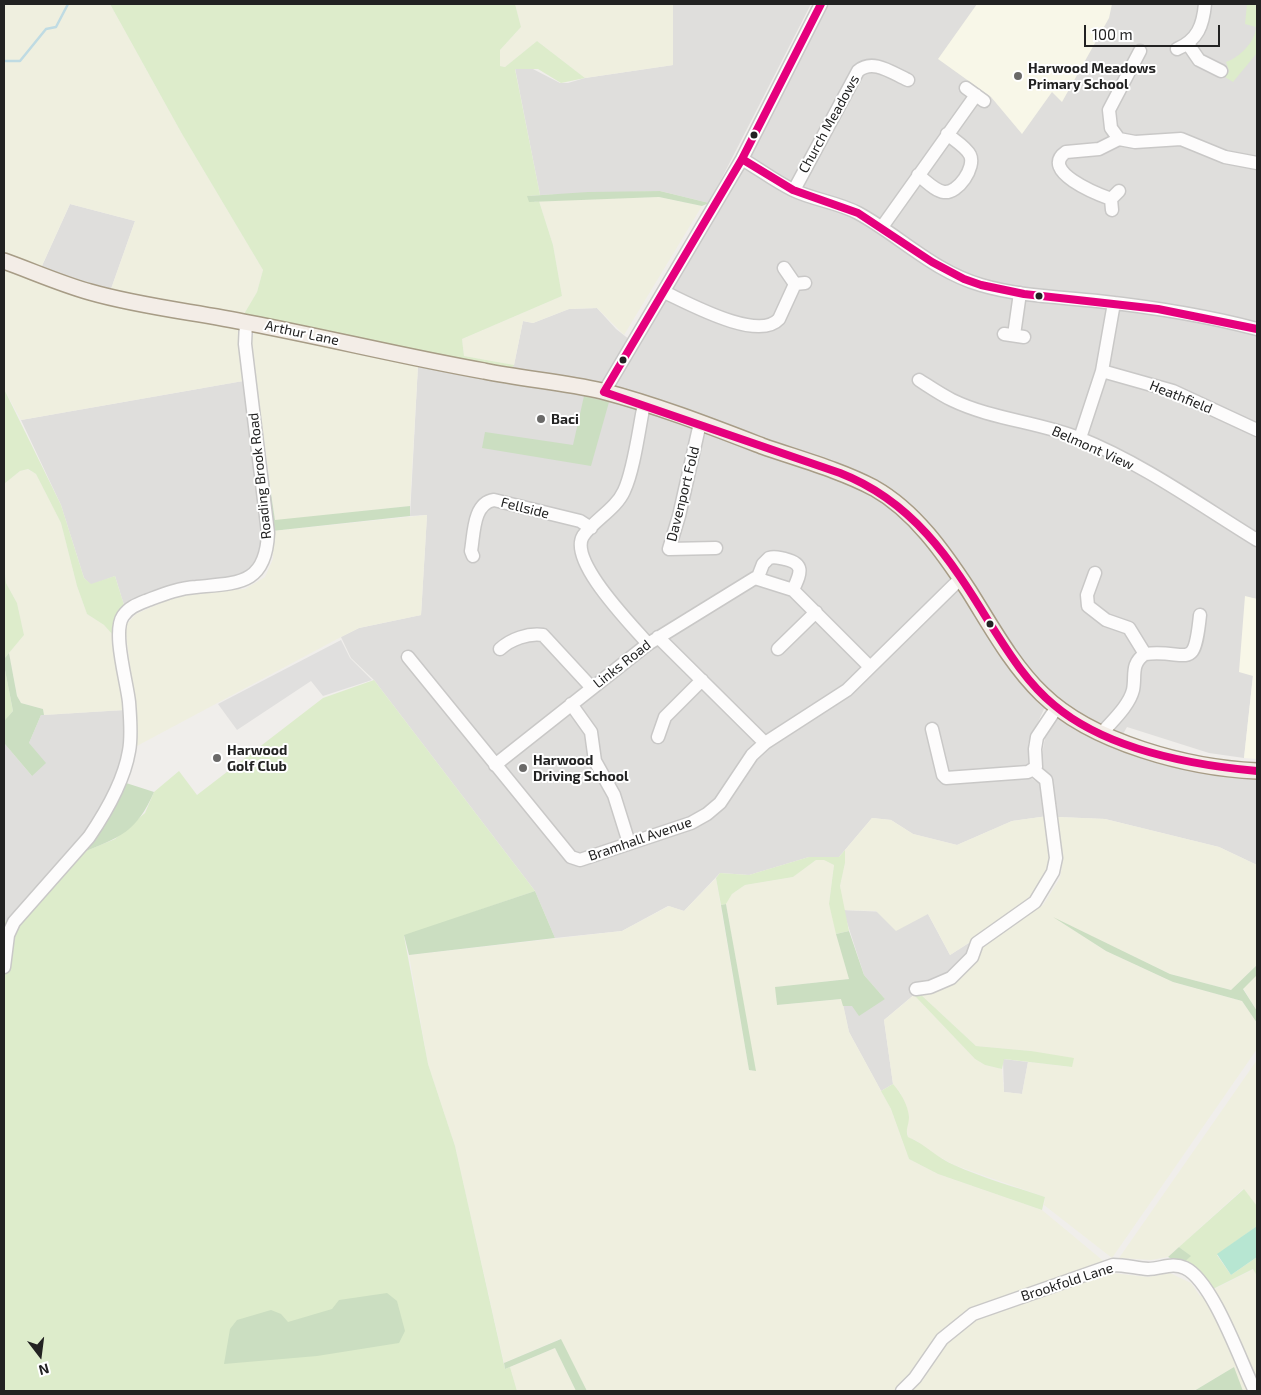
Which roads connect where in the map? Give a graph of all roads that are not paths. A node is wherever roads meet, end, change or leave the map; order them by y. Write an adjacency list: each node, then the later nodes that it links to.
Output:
1 (821, 4): 9 (street)
2 (1205, 4): 3 (street)
3 (1221, 56)
4 (1140, 61): 8 (street)
5 (903, 75): 12 (street, Church Meadows)
6 (975, 95): 7 (street)
7 (947, 134): 11 (street); 11 (street)
8 (1119, 139): 10 (street); 13 (street)
9 (742, 159): 12 (street); 17 (street)
10 (1257, 163)
11 (918, 175): 14 (street)
12 (794, 190): 14 (street)
13 (1114, 200)
14 (882, 227): 18 (street)
15 (4, 261): 20 (main road, Arthur Lane)
16 (784, 268): 17 (street)
17 (664, 292): 25 (street)
18 (1020, 292): 19 (street); 22 (street)
19 (1114, 303): 21 (street); 23 (street)
20 (246, 322): 25 (main road, Arthur Lane); 58 (street, Roading Brook Road)
21 (1257, 329)
22 (1014, 335)
23 (1102, 371): 28 (street, Heathfield); 29 (street)
24 (919, 380): 29 (street, Belmont View)
25 (604, 392): 26 (main road, Arthur Lane)
26 (644, 404): 27 (main road, Arthur Lane); 30 (street)
27 (700, 423): 32 (street, Davenport Fold); 35 (main road, Arthur Lane)
28 (1257, 430)
29 (1080, 438): 31 (street, Belmont View)
30 (591, 528): 33 (street, Fellside); 40 (street)
31 (1257, 540)
32 (716, 548)
33 (473, 556)
34 (758, 578): 37 (street); 37 (street); 40 (street, Links Road)
35 (960, 578): 45 (street, Bramhall Avenue); 49 (main road, Arthur Lane)
36 (1094, 581): 43 (street)
37 (793, 590): 38 (street)
38 (816, 612): 41 (street); 45 (street)
39 (1200, 615): 43 (street)
40 (653, 641): 46 (street); 47 (street, Links Road)
41 (779, 645)
42 (499, 650): 47 (street)
43 (1145, 654): 51 (street)
44 (408, 657): 54 (street, Bramhall Avenue)
45 (870, 667): 53 (street, Bramhall Avenue)
46 (702, 680): 52 (street); 53 (street)
47 (592, 688): 48 (street, Links Road)
48 (571, 704): 54 (street, Links Road); 57 (street)
49 (1057, 708): 51 (main road, Arthur Lane); 55 (street)
50 (932, 729): 55 (street)
51 (1102, 733): 56 (main road, Arthur Lane)
52 (658, 738)
53 (765, 743): 57 (street, Bramhall Avenue)
54 (495, 765): 57 (street, Bramhall Avenue)
55 (1034, 770): 59 (street)
56 (1257, 771)
57 (629, 843)
58 (4, 967)
59 (916, 990)
60 (902, 1391): 61 (street, Brookfold Lane)
61 (1255, 1391)

